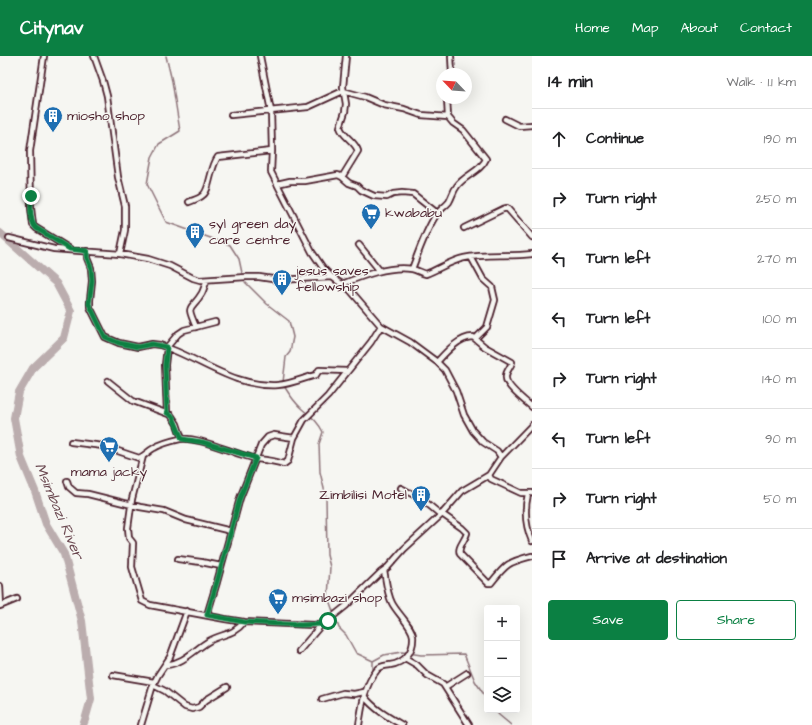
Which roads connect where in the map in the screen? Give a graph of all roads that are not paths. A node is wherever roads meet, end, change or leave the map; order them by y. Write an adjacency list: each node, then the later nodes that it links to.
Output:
1 (44, 56): 23 (street)
2 (94, 56): 25 (street)
3 (260, 56): 9 (street)
4 (346, 56): 7 (street)
5 (451, 56): 6 (street)
6 (452, 68)
7 (343, 91): 9 (street); 11 (street); 15 (street)
8 (448, 104): 11 (street)
9 (271, 111): 10 (street); 14 (street)
10 (231, 114)
11 (448, 117): 18 (street)
12 (505, 119): 13 (street)
13 (532, 125)
14 (272, 151): 16 (street); 17 (street)
15 (342, 177): 16 (street); 18 (street)
16 (277, 184): 30 (street)
17 (189, 202)
18 (437, 213): 28 (street)
19 (464, 228): 20 (street)
20 (532, 237)
21 (9, 238): 23 (street)
22 (358, 245): 29 (street)
23 (70, 249): 24 (street)
24 (87, 251): 25 (street); 37 (street)
25 (120, 254): 31 (street)
26 (532, 254): 27 (street)
27 (471, 257): 28 (street); 36 (street)
28 (412, 269): 29 (street)
29 (380, 271): 32 (street)
30 (332, 278): 31 (street); 32 (street)
31 (207, 280): 35 (street)
32 (342, 284): 34 (street)
33 (215, 322): 35 (street)
34 (381, 326): 38 (street); 39 (street)
35 (196, 327): 37 (street)
36 (476, 338): 38 (street); 41 (street)
37 (167, 347): 39 (street); 42 (street)
38 (437, 362): 48 (street)
39 (347, 370): 44 (street)
40 (108, 381): 42 (street)
41 (532, 407)
42 (167, 413): 45 (street)
43 (532, 425): 48 (street)
44 (294, 438): 49 (street); 49 (street)
45 (182, 439): 47 (street); 49 (street)
46 (71, 442): 47 (street)
47 (143, 456): 54 (street)
48 (501, 457): 50 (street)
49 (256, 458): 56 (street)
50 (489, 475): 53 (street); 55 (street)
51 (67, 481): 54 (street)
52 (401, 488): 55 (street)
53 (530, 493): 57 (street)
54 (130, 505): 56 (street); 65 (street)
55 (442, 515): 58 (street); 61 (street)
56 (231, 531): 60 (street)
57 (532, 541)
58 (532, 556)
59 (178, 560): 60 (street)
60 (221, 566): 66 (street)
61 (384, 570): 68 (street); 70 (street)
62 (0, 586): 64 (street)
63 (17, 599): 64 (street)
64 (0, 606)
65 (186, 611): 66 (street); 71 (street)
66 (207, 615): 67 (street)
67 (244, 622): 68 (street); 71 (street)
68 (322, 624): 69 (street)
69 (299, 651)
70 (405, 658): 76 (street); 77 (street)
71 (166, 665): 74 (street)
72 (467, 672): 76 (street)
73 (113, 675): 74 (street)
74 (153, 683): 75 (street); 79 (street)
75 (227, 687)
76 (445, 687): 82 (street)
77 (364, 694): 78 (street); 80 (street); 81 (street)
78 (322, 699)
79 (141, 725)
80 (360, 725)
81 (402, 725)
82 (468, 725)

